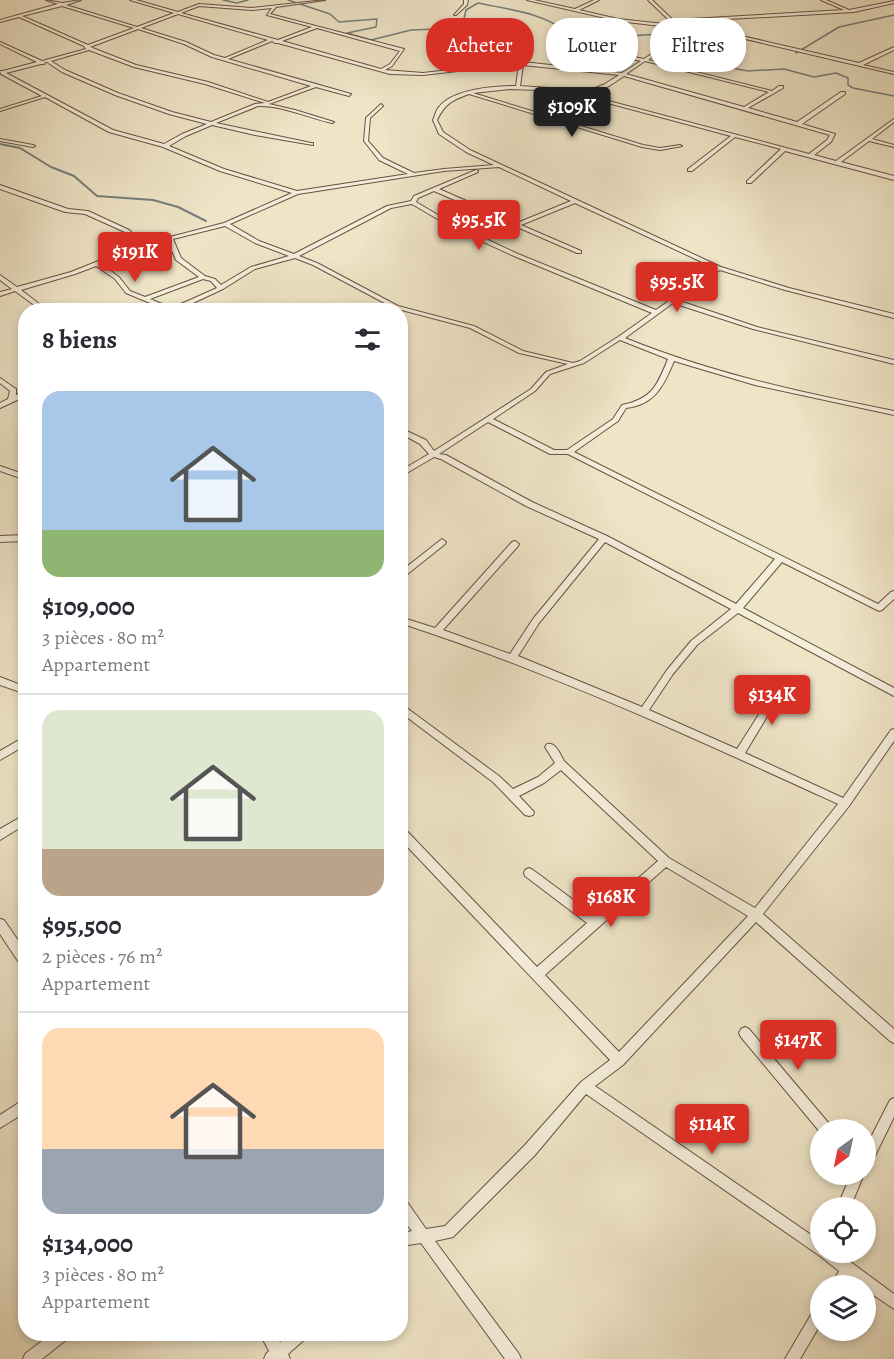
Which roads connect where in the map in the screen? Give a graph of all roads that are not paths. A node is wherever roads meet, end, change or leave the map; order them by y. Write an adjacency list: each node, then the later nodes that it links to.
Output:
1 (48, 0): 12 (street)
2 (79, 0): 12 (street)
3 (132, 0): 16 (street)
4 (323, 0): 13 (street)
5 (466, 0): 17 (street)
6 (529, 0): 10 (street)
7 (597, 0): 14 (street)
8 (650, 0): 19 (street)
9 (823, 0): 15 (street)
10 (535, 1): 14 (street)
11 (894, 2): 15 (street)
12 (66, 4): 18 (street); 24 (street)
13 (274, 8): 16 (street); 23 (street)
14 (576, 10): 22 (street)
15 (849, 12): 20 (street)
16 (179, 14): 24 (street); 26 (street)
17 (455, 14)
18 (19, 16): 21 (street); 29 (street)
19 (669, 18)
20 (731, 18)
21 (0, 21)
22 (650, 24)
23 (317, 26): 27 (street); 38 (street)
24 (137, 28): 29 (street); 32 (street)
25 (746, 38): 36 (street)
26 (270, 40): 27 (street); 32 (street)
27 (276, 42): 38 (street)
28 (0, 43): 35 (street)
29 (88, 48): 35 (street); 53 (street)
30 (893, 49): 36 (street)
31 (650, 56): 34 (street)
32 (227, 58): 44 (street)
33 (638, 59): 34 (street)
34 (644, 60): 43 (street); 47 (street)
35 (46, 62): 39 (street); 59 (street)
36 (859, 64): 42 (street)
37 (534, 65): 43 (street)
38 (381, 71): 40 (street)
39 (1, 72): 52 (street)
40 (434, 72)
41 (519, 72): 45 (street)
42 (894, 73)
43 (622, 74): 50 (street); 55 (street)
44 (317, 85): 51 (street); 53 (street)
45 (518, 87): 48 (street); 50 (street)
46 (781, 87): 47 (street)
47 (772, 92): 55 (street)
48 (469, 93): 67 (street); 72 (street)
49 (843, 93): 60 (street)
50 (584, 94): 61 (street)
51 (349, 95)
52 (45, 96): 56 (street); 66 (street)
53 (268, 103): 58 (street); 59 (street)
54 (381, 105): 75 (street)
55 (744, 109): 60 (street)
56 (0, 110)
57 (894, 120): 63 (street)
58 (332, 122)
59 (209, 124): 64 (street); 66 (street)
60 (798, 124): 70 (street)
61 (734, 136): 69 (street); 74 (street)
62 (0, 140): 65 (street)
63 (870, 140): 68 (street); 71 (street)
64 (312, 144)
65 (33, 146)
66 (165, 146): 80 (street)
67 (680, 146)
68 (894, 146)
69 (784, 149): 70 (street); 77 (street)
70 (810, 156): 71 (street)
71 (837, 163): 76 (street)
72 (500, 166): 73 (street); 81 (street)
73 (484, 167): 75 (street); 79 (street)
74 (690, 170)
75 (411, 174): 80 (street)
76 (894, 178)
77 (749, 182)
78 (0, 187): 87 (street)
79 (434, 189): 82 (street); 84 (street)
80 (297, 194): 83 (street)
81 (575, 201): 84 (street); 91 (street)
82 (413, 202): 86 (street); 89 (street)
83 (226, 224): 85 (street); 89 (street)
84 (516, 225): 86 (street); 88 (street)
85 (170, 238): 87 (street); 93 (street)
86 (482, 240): 104 (street)
87 (142, 246): 90 (street)
88 (579, 252)
89 (293, 257): 94 (street); 102 (street)
90 (97, 264): 95 (street); 97 (street)
91 (719, 268): 98 (street); 105 (street)
92 (0, 277): 95 (street)
93 (203, 277): 94 (street); 97 (street)
94 (221, 288): 101 (street)
95 (19, 289): 96 (street); 99 (street)
96 (0, 294)
97 (144, 299): 100 (street)
98 (673, 301): 104 (street); 109 (street)
99 (36, 303)
100 (154, 303)
101 (188, 303)
102 (388, 303)
103 (408, 310): 108 (street)
104 (656, 312): 106 (street)
105 (894, 316)
106 (620, 338): 107 (street); 108 (street)
107 (672, 357): 114 (street); 117 (street)
108 (582, 362): 115 (street)
109 (894, 362)
110 (0, 380): 112 (street)
111 (18, 396): 112 (street)
112 (11, 399): 113 (street)
113 (0, 406)
114 (894, 413)
115 (487, 419): 117 (street); 118 (street)
116 (408, 434): 118 (street)
117 (569, 452): 127 (street)
118 (433, 456): 120 (street); 122 (street)
119 (0, 468): 121 (street)
120 (408, 470)
121 (18, 475)
122 (604, 537): 130 (street); 133 (street)
123 (18, 538): 124 (street)
124 (0, 539)
125 (442, 543): 128 (street)
126 (515, 544): 132 (street)
127 (779, 560): 129 (street); 130 (street)
128 (408, 571)
129 (894, 594)
130 (736, 610): 137 (street); 138 (street)
131 (408, 622): 132 (street)
132 (438, 631): 133 (street)
133 (512, 658): 138 (street)
134 (0, 681): 136 (street)
135 (783, 683): 143 (street)
136 (18, 688)
137 (894, 692)
138 (644, 711): 143 (street)
139 (408, 713): 146 (street)
140 (894, 733): 147 (street)
141 (18, 745): 144 (street)
142 (550, 747): 145 (street)
143 (740, 755): 147 (street)
144 (0, 756)
145 (561, 764): 146 (street); 152 (street)
146 (513, 794): 148 (street)
147 (845, 803): 154 (street)
148 (529, 812)
149 (18, 823): 150 (street)
150 (0, 835)
151 (408, 839): 158 (street)
152 (664, 861): 154 (street); 155 (street)
153 (530, 873): 155 (street)
154 (756, 915): 160 (street); 161 (street)
155 (595, 923): 158 (street)
156 (1, 928): 157 (street)
157 (18, 952)
158 (538, 974): 161 (street)
159 (745, 1033): 165 (street)
160 (894, 1037)
161 (619, 1061): 162 (street)
162 (585, 1086): 169 (street); 171 (street)
163 (894, 1104): 167 (street)
164 (18, 1110): 166 (street)
165 (818, 1119)
166 (0, 1122)
167 (876, 1139)
168 (408, 1215): 169 (street)
169 (424, 1236): 170 (street); 182 (street)
170 (408, 1241)
171 (810, 1242)
172 (840, 1263): 173 (street)
173 (848, 1269): 174 (street); 175 (street)
174 (844, 1275)
175 (894, 1302)
176 (810, 1329): 183 (street)
177 (53, 1341): 181 (street)
178 (270, 1341): 180 (street)
179 (293, 1341): 180 (street)
180 (277, 1356)
181 (30, 1359)
182 (514, 1359)
183 (792, 1359)

